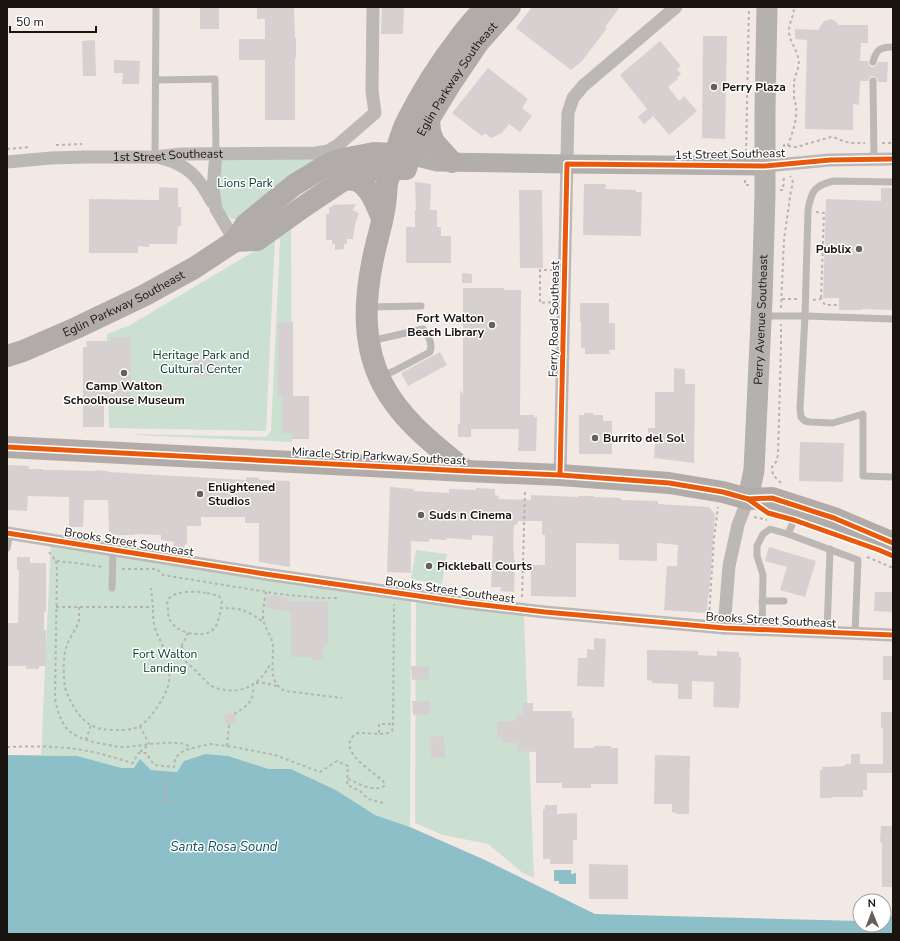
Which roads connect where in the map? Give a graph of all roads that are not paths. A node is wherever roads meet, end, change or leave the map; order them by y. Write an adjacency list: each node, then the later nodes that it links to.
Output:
1 (156, 7): 9 (lane)
2 (373, 7): 12 (street, 1st Street Southeast)
3 (486, 7): 17 (highway, Eglin Parkway Southeast)
4 (510, 7): 11 (highway, Eglin Parkway Southeast)
5 (676, 7): 19 (street, Ferry Road Southeast)
6 (768, 7): 20 (main road, Perry Avenue Southeast)
7 (893, 47): 8 (lane)
8 (873, 62)
9 (156, 80): 12 (lane); 13 (lane)
10 (873, 81): 14 (lane)
11 (429, 120): 17 (highway, Eglin Parkway Southeast); 18 (highway)
12 (216, 153): 13 (street, 1st Street Southeast); 23 (street)
13 (155, 157): 16 (street, 1st Street Southeast); 23 (street)
14 (874, 159): 15 (street, 1st Street Southeast); 20 (street, 1st Street Southeast)
15 (893, 159)
16 (7, 162)
17 (401, 162): 18 (street, Eglin Parkway Southeast); 21 (highway, Eglin Parkway Southeast); 24 (highway, Eglin Parkway Southeast); 25 (highway, Eglin Parkway Southeast)
18 (444, 162): 19 (street, 1st Street Southeast)
19 (567, 164): 20 (street, 1st Street Southeast); 36 (street, Ferry Road Southeast)
20 (765, 166): 28 (main road, Perry Avenue Southeast)
21 (345, 179): 24 (highway); 25 (highway, Eglin Parkway Southeast)
22 (893, 182): 29 (lane)
23 (216, 209): 25 (street)
24 (383, 215): 27 (highway, Eglin Parkway Southeast)
25 (235, 241): 32 (highway, Eglin Parkway Southeast)
26 (421, 306): 27 (lane)
27 (366, 307): 31 (highway, Eglin Parkway Southeast)
28 (762, 316): 29 (lane); 38 (main road, Perry Avenue Southeast)
29 (805, 316): 30 (lane); 37 (lane)
30 (893, 319)
31 (369, 341): 33 (highway, Eglin Parkway Southeast); 33 (lane)
32 (7, 356)
33 (380, 377): 35 (highway, Eglin Parkway Southeast)
34 (7, 446): 35 (highway, Miracle Strip Parkway Southeast)
35 (466, 471): 36 (highway, Miracle Strip Parkway Southeast)
36 (560, 475): 38 (highway, Miracle Strip Parkway Southeast)
37 (893, 477)
38 (748, 499): 39 (highway); 41 (highway); 49 (street, Perry Avenue Southeast)
39 (791, 527): 43 (lane); 45 (highway); 47 (lane)
40 (9, 533): 42 (lane); 44 (street, Brooks Street Southeast)
41 (893, 543)
42 (7, 548)
43 (830, 549): 51 (lane); 52 (lane)
44 (113, 550): 46 (lane); 49 (street, Brooks Street Southeast)
45 (893, 556)
46 (112, 588)
47 (762, 601): 48 (lane); 50 (lane)
48 (784, 601)
49 (724, 628): 50 (street, Brooks Street Southeast)
50 (762, 630): 51 (street, Brooks Street Southeast)
51 (827, 632): 52 (street, Brooks Street Southeast)
52 (855, 634): 53 (street, Brooks Street Southeast)
53 (893, 635)

